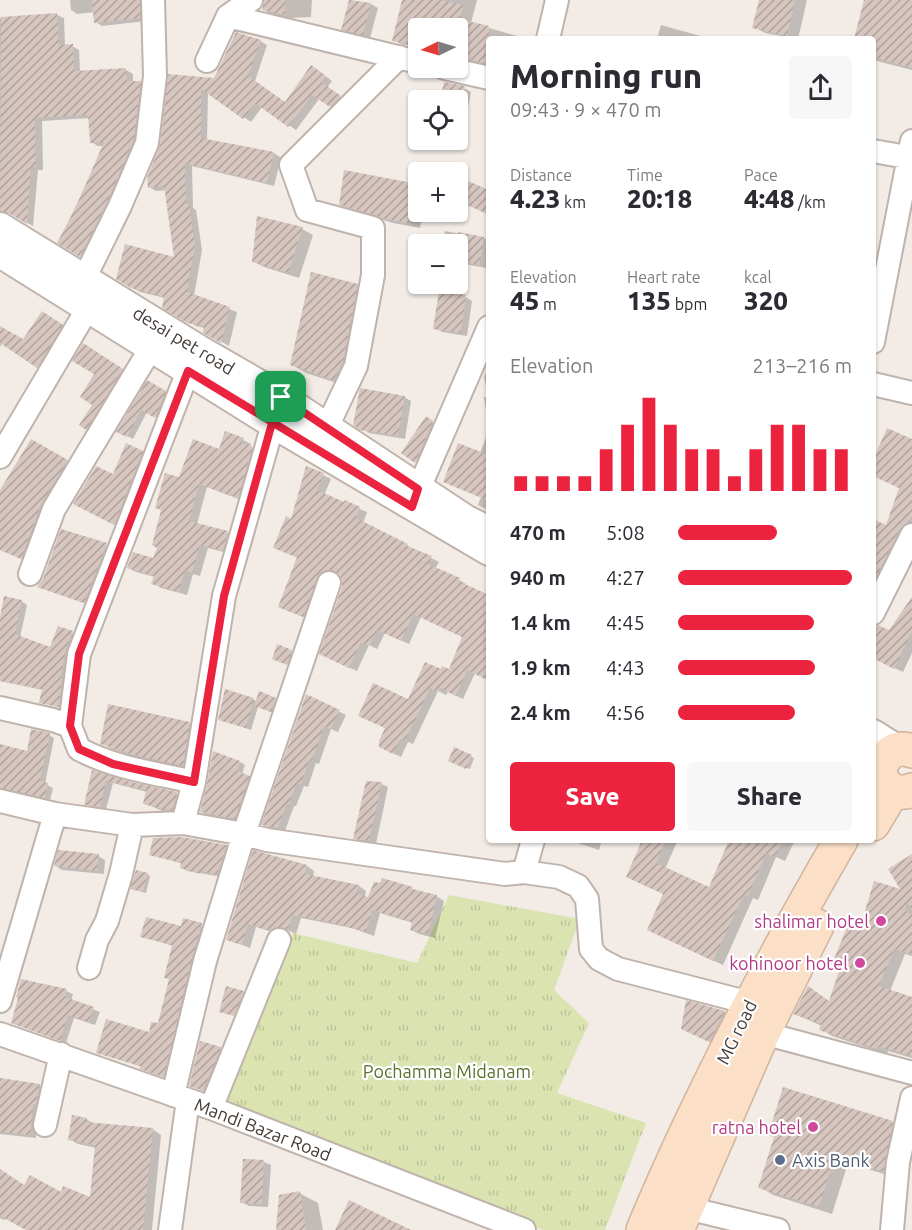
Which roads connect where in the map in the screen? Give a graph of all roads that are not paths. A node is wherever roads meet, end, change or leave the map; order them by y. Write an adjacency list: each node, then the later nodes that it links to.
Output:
1 (153, 0): 15 (street)
2 (251, 0): 4 (street)
3 (557, 0): 5 (street)
4 (228, 16): 6 (street); 8 (street)
5 (549, 36)
6 (408, 59)
7 (408, 60): 25 (street)
8 (207, 61)
9 (468, 73): 10 (street)
10 (486, 77)
11 (876, 151): 12 (street)
12 (911, 152): 17 (street)
13 (0, 227): 15 (street, desai pet road)
14 (0, 253): 16 (street, desai pet road)
15 (84, 279): 23 (street, desai pet road)
16 (88, 308): 19 (street, desai pet road); 26 (street)
17 (876, 327)
18 (486, 334): 27 (street)
19 (151, 348): 20 (street, desai pet road); 31 (street)
20 (188, 371): 24 (street, desai pet road); 35 (street)
21 (876, 385): 22 (street)
22 (912, 393)
23 (281, 397): 24 (street); 25 (street, desai pet road)
24 (272, 423): 27 (street, desai pet road); 37 (street)
25 (327, 427): 27 (street, desai pet road)
26 (0, 457)
27 (415, 498): 28 (street, desai pet road); 30 (street, desai pet road)
28 (486, 530)
29 (912, 535): 33 (street)
30 (486, 549)
31 (30, 574)
32 (329, 583): 43 (street)
33 (876, 607)
34 (0, 708): 35 (street)
35 (70, 726): 37 (street)
36 (894, 768): 40 (main road)
37 (194, 782): 41 (street)
38 (0, 801): 39 (street)
39 (55, 814): 42 (street); 50 (street)
40 (876, 816)
41 (183, 823): 42 (street); 43 (street)
42 (132, 825): 49 (street)
43 (244, 834): 47 (street); 56 (street)
44 (531, 843): 47 (street)
45 (840, 843): 51 (main road, MG road)
46 (841, 843): 53 (main road, MG road)
47 (524, 872): 51 (street)
48 (279, 940): 58 (street)
49 (90, 968)
50 (0, 1001)
51 (750, 1003): 63 (main road, MG road)
52 (0, 1034): 54 (street, Mandi Bazar Road)
53 (763, 1034): 55 (street); 60 (main road, MG road)
54 (61, 1054): 56 (street, Mandi Bazar Road); 59 (street)
55 (912, 1073)
56 (180, 1097): 58 (street, Mandi Bazar Road); 61 (street)
57 (912, 1098): 65 (street)
58 (211, 1108): 62 (street, Mandi Bazar Road)
59 (45, 1125)
60 (682, 1219): 64 (street)
61 (170, 1230)
62 (524, 1230)
63 (643, 1230)
64 (778, 1230)
65 (892, 1230)

